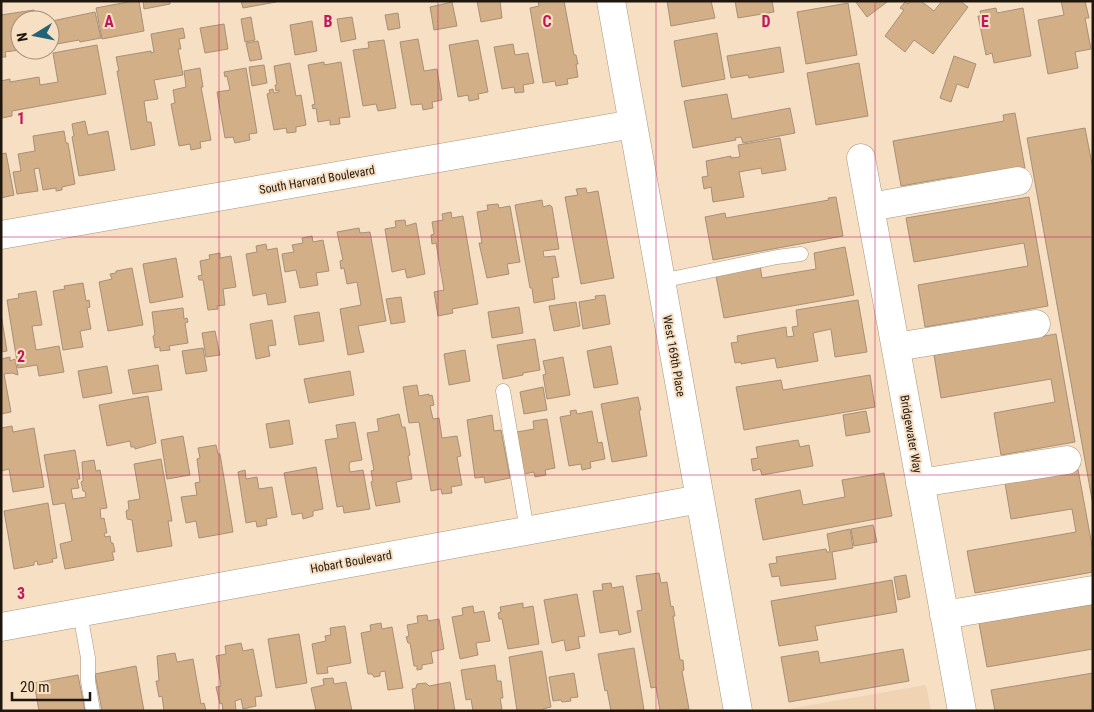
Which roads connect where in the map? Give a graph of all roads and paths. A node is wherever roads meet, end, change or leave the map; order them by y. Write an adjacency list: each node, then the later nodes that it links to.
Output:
1 (611, 1): 2 (street, West 169th Place)
2 (633, 124): 6 (street, South Harvard Boulevard); 8 (street, West 169th Place)
3 (861, 158): 5 (street, Bridgewater Way)
4 (1018, 181): 5 (street)
5 (870, 207): 10 (street, Bridgewater Way)
6 (1, 235)
7 (801, 254): 8 (lane)
8 (661, 281): 14 (street, West 169th Place)
9 (1036, 324): 10 (street)
10 (896, 347): 13 (street, Bridgewater Way)
11 (502, 391): 15 (lane)
12 (1067, 460): 13 (street)
13 (920, 483): 18 (street, Bridgewater Way)
14 (700, 499): 15 (street, Hobart Boulevard); 21 (street, West 169th Place)
15 (527, 530): 17 (street, Hobart Boulevard)
16 (1093, 590): 18 (street)
17 (80, 613): 19 (street, Hobart Boulevard); 20 (lane)
18 (944, 615): 22 (street, Bridgewater Way)
19 (1, 628)
20 (93, 711)
21 (738, 711)
22 (962, 711)

